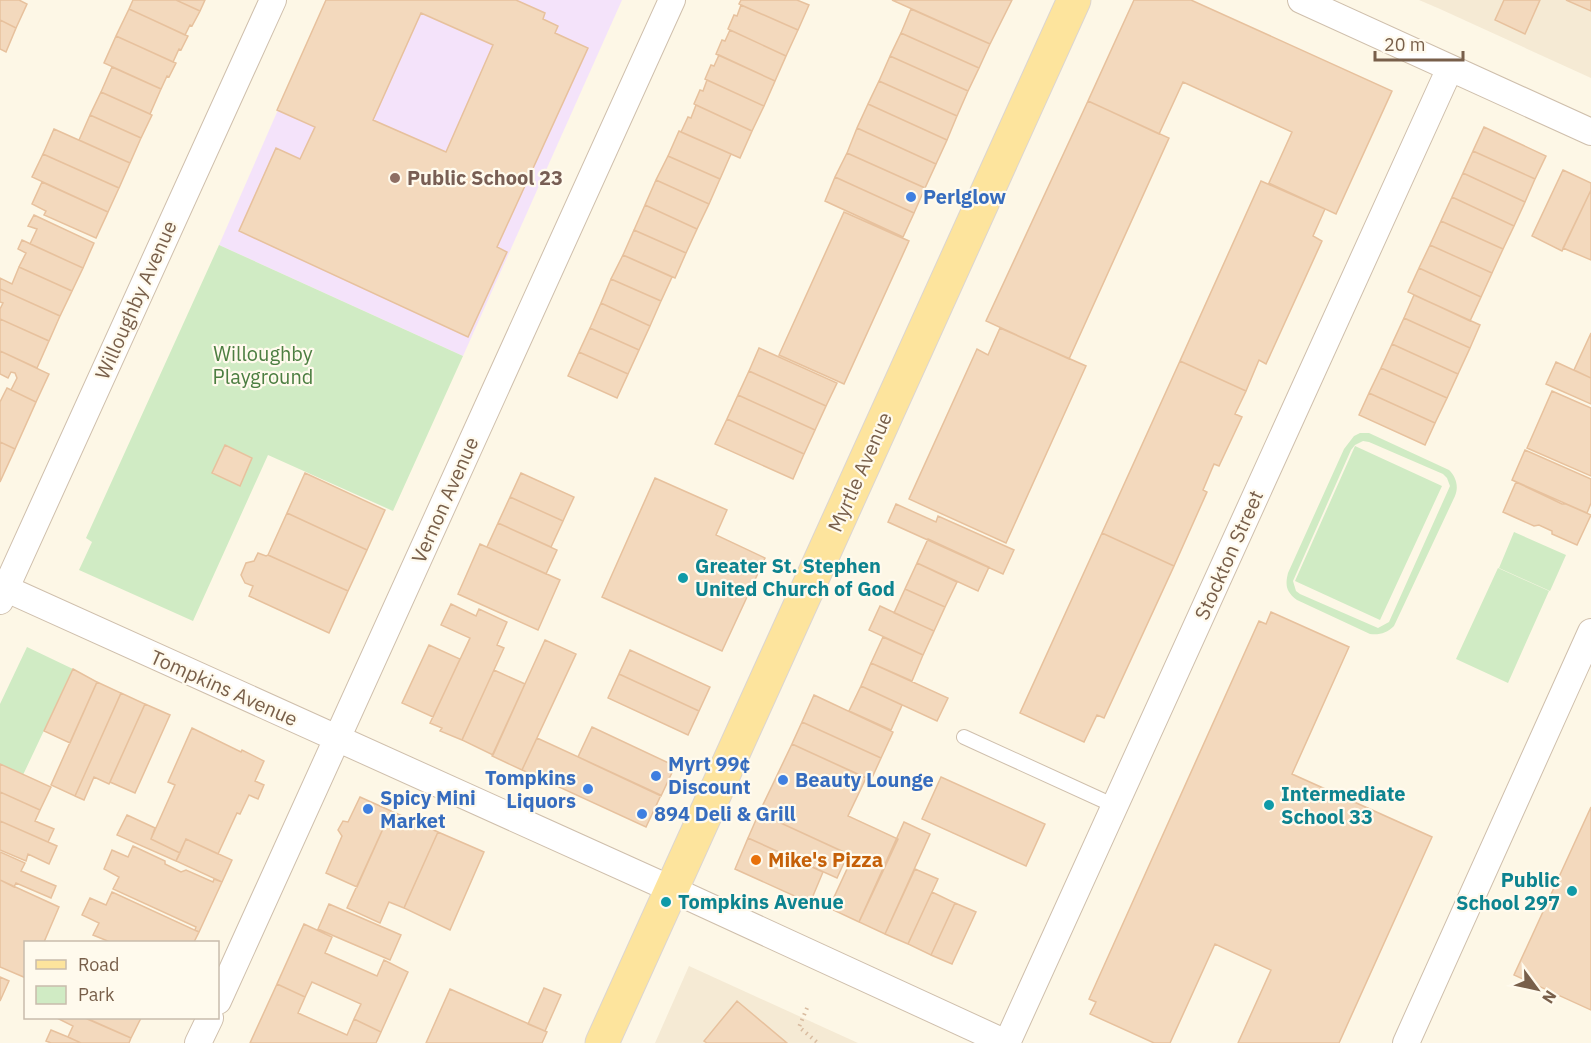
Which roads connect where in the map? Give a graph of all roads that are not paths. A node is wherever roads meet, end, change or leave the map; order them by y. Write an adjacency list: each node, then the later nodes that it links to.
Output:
1 (273, 0): 7 (street, Willoughby Avenue)
2 (672, 0): 10 (street, Vernon Avenue)
3 (1074, 0): 12 (main road, Myrtle Avenue)
4 (1301, 0): 5 (street)
5 (1450, 68): 6 (street); 11 (street, Stockton Street)
6 (1591, 132)
7 (2, 592): 10 (street, Tompkins Avenue)
8 (1591, 632): 18 (street)
9 (964, 737): 11 (lane)
10 (336, 739): 12 (street, Tompkins Avenue); 13 (street, Vernon Avenue)
11 (1115, 806): 17 (street, Stockton Street)
12 (671, 889): 16 (main road, Myrtle Avenue); 17 (street, Tompkins Avenue)
13 (219, 999)
14 (209, 1019): 15 (street)
15 (198, 1043)
16 (602, 1043)
17 (1007, 1043)
18 (1406, 1043)

